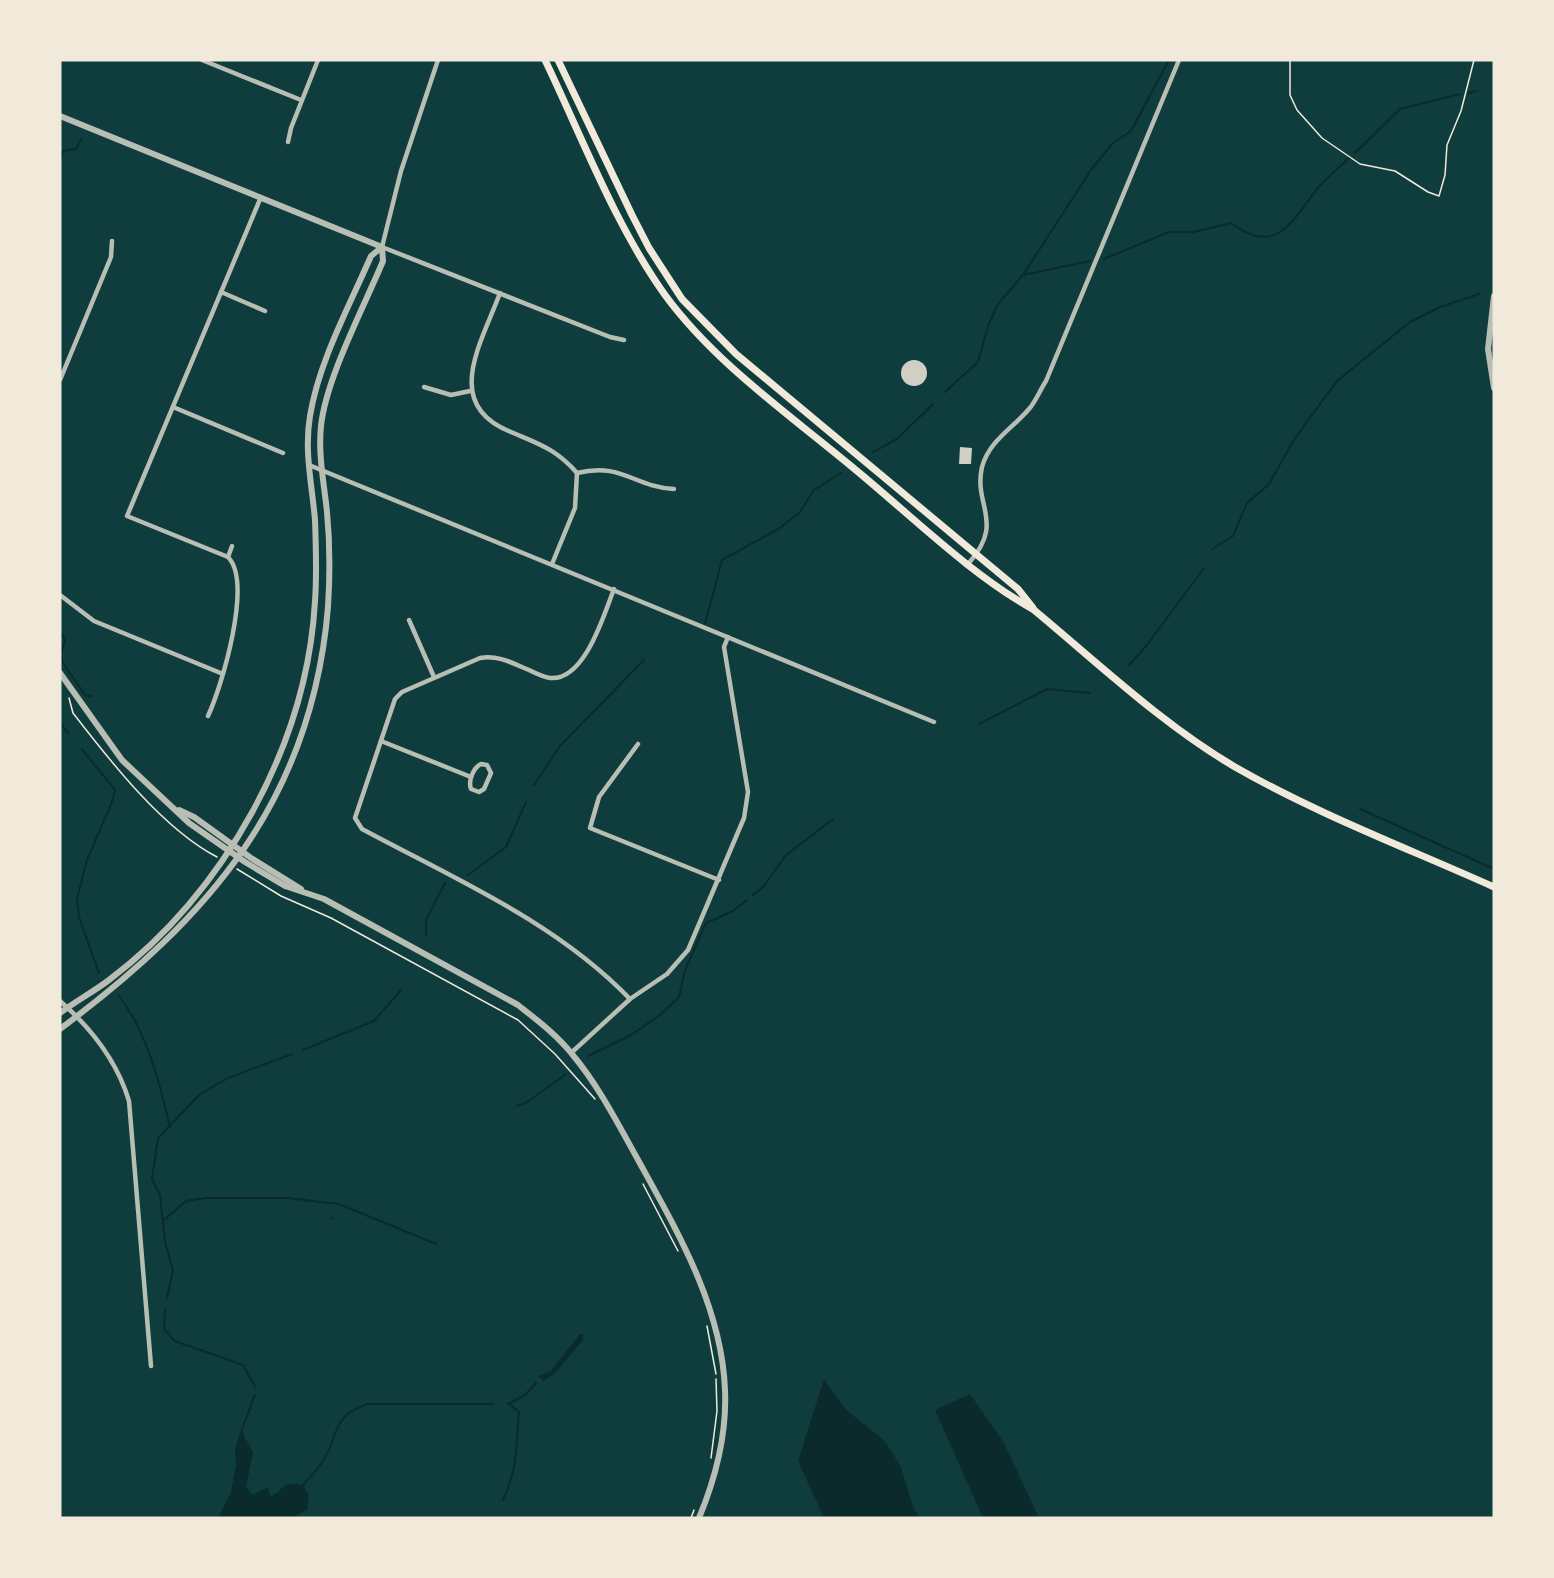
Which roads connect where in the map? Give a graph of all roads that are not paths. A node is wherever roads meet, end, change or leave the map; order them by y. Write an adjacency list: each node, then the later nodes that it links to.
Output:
1 (202, 60): 7 (street)
2 (318, 60): 8 (street)
3 (438, 60): 13 (street)
4 (545, 60): 33 (main road)
5 (558, 60): 30 (main road)
6 (1179, 60): 30 (street)
7 (211, 62): 8 (street)
8 (302, 100): 10 (street)
9 (60, 116): 11 (street)
10 (288, 142)
11 (261, 197): 13 (street); 14 (street)
12 (112, 241): 19 (street)
13 (382, 247): 15 (street); 25 (street); 26 (street)
14 (221, 292): 17 (street); 23 (street)
15 (500, 293): 18 (street); 22 (street)
16 (1494, 296): 21 (street)
17 (265, 311)
18 (624, 340)
19 (60, 380)
20 (424, 387): 22 (street)
21 (1494, 388)
22 (471, 391): 27 (street)
23 (173, 407): 24 (street); 31 (street)
24 (284, 453)
25 (309, 465): 26 (street); 47 (street)
26 (322, 470): 32 (street); 48 (street)
27 (577, 473): 28 (street); 32 (street)
28 (674, 489)
29 (232, 546): 31 (street)
30 (975, 554): 33 (street); 36 (main road)
31 (228, 557): 40 (street)
32 (552, 564): 34 (street)
33 (968, 564): 36 (main road)
34 (614, 589): 38 (street); 41 (street)
35 (60, 595): 40 (street)
36 (1034, 610): 50 (main road)
37 (408, 620): 41 (street)
38 (728, 636): 43 (street); 49 (street)
39 (60, 673): 47 (street)
40 (223, 674): 42 (street)
41 (434, 677): 44 (street)
42 (208, 716)
43 (934, 722)
44 (381, 741): 46 (street); 51 (street)
45 (638, 744): 49 (street)
46 (471, 777): 46 (street)
47 (231, 848): 48 (street); 53 (street)
48 (241, 855): 55 (street); 57 (street)
49 (719, 880): 51 (street)
50 (1494, 887)
51 (630, 999): 57 (street)
52 (60, 1000): 53 (street)
53 (67, 1007): 54 (street); 55 (street)
54 (60, 1013)
55 (76, 1017): 56 (street); 58 (street)
56 (60, 1029)
57 (572, 1053): 59 (street)
58 (151, 1366)
59 (699, 1518)

